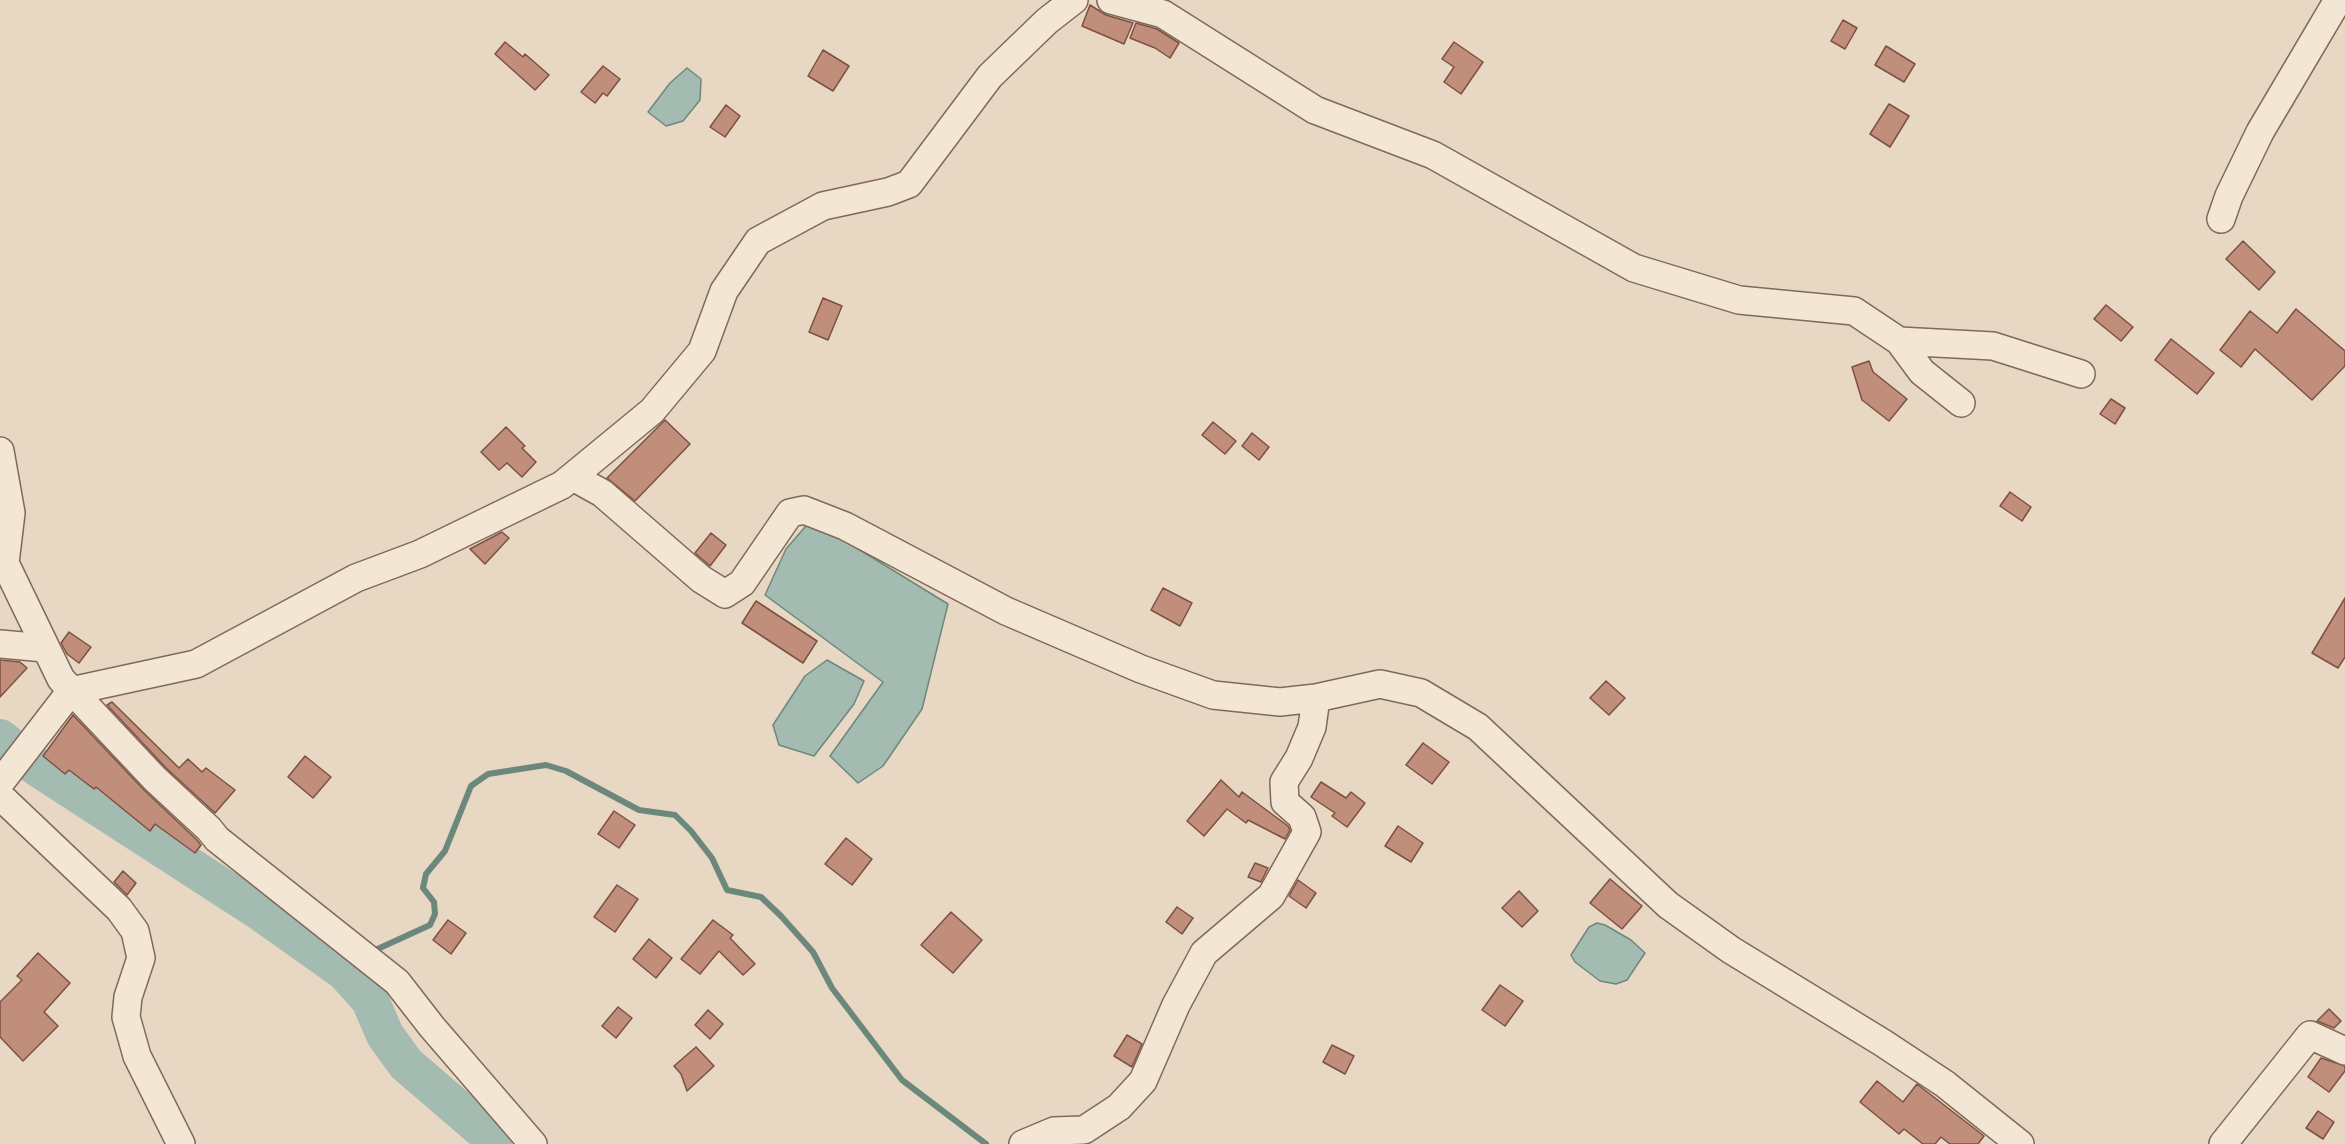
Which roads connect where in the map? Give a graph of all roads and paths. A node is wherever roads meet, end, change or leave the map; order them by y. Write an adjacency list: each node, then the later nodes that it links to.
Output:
1 (1074, 0): 9 (street)
2 (1111, 0): 5 (street)
3 (2338, 0): 4 (street)
4 (2221, 219)
5 (1899, 341): 6 (street); 7 (street)
6 (2081, 374)
7 (1961, 403)
8 (0, 451): 11 (street)
9 (573, 477): 12 (street); 13 (street)
10 (0, 644): 11 (street)
11 (45, 648): 12 (street)
12 (71, 691): 14 (street); 18 (street)
13 (1316, 698): 19 (street); 20 (street)
14 (5, 776)
15 (0, 796): 17 (street)
16 (2345, 1051): 21 (street)
17 (181, 1144)
18 (533, 1144)
19 (1023, 1144)
20 (2020, 1144)
21 (2223, 1144)

